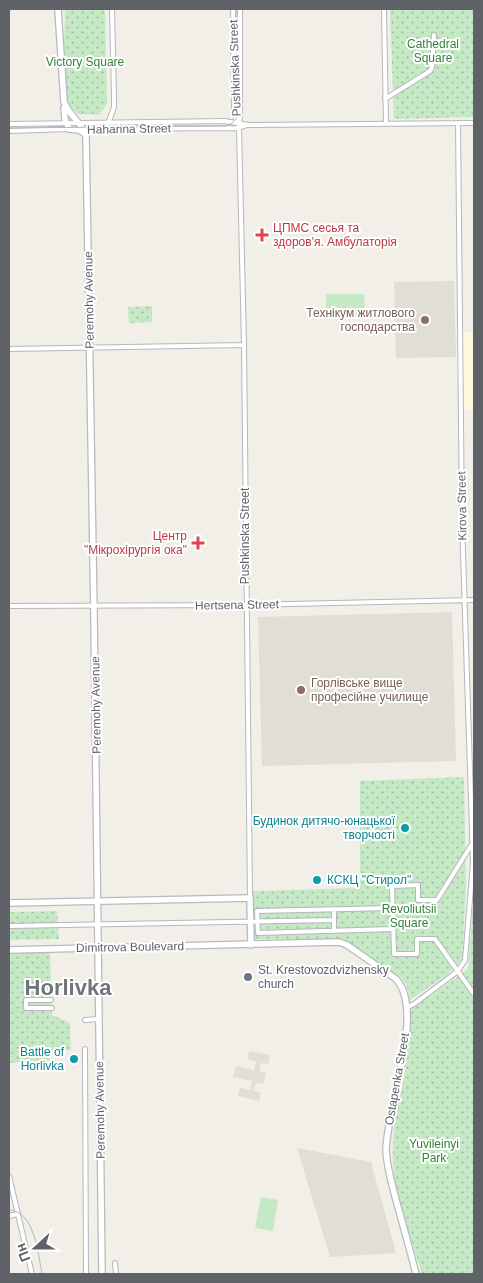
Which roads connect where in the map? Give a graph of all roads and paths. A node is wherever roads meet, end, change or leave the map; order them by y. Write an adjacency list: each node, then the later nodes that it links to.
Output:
1 (58, 9): 8 (main road)
2 (112, 9): 11 (street)
3 (233, 9): 9 (street, Pushkinska Street)
4 (240, 9): 15 (street, Pushkinska Street)
5 (384, 9): 7 (street)
6 (434, 35): 7 (street)
7 (385, 99): 16 (street)
8 (64, 102): 17 (main road); 18 (main road, Peremohy Avenue)
9 (234, 109): 10 (street); 15 (street, Pushkinska Street)
10 (224, 121): 11 (street, Haharina Street); 15 (street, Haharina Street)
11 (108, 123): 18 (street, Haharina Street); 19 (street)
12 (458, 123): 13 (street, Haharina Street); 16 (street, Haharina Street); 24 (street, Kirova Street)
13 (474, 123)
14 (9, 124): 17 (street, Haharina Street)
15 (238, 124): 16 (street, Haharina Street); 19 (street, Haharina Street); 21 (street, Pushkinska Street)
16 (386, 124)
17 (68, 126): 18 (main road, Haharina Street); 20 (street, Haharina Street)
18 (81, 127): 19 (street, Haharina Street); 23 (main road, Peremohy Avenue)
19 (106, 128)
20 (9, 130)
21 (244, 345): 23 (street); 26 (street, Pushkinska Street)
22 (9, 349): 23 (street)
23 (90, 349): 28 (main road, Peremohy Avenue)
24 (464, 600): 25 (street, Hertsena Street); 26 (street, Hertsena Street); 29 (street, Kirova Street)
25 (474, 600)
26 (245, 605): 28 (street, Hertsena Street); 30 (street, Pushkinska Street)
27 (9, 606): 28 (street, Hertsena Street)
28 (94, 606): 31 (main road, Peremohy Avenue)
29 (472, 844): 33 (street); 45 (street, Kirova Street)
30 (250, 898): 31 (main road); 37 (main road, Pushkinska Street)
31 (98, 901): 32 (main road); 38 (main road, Peremohy Avenue)
32 (9, 903)
33 (393, 908): 34 (street); 40 (street)
34 (334, 910): 35 (street); 36 (street)
35 (334, 920): 36 (street); 41 (street)
36 (258, 921): 37 (street); 41 (street)
37 (250, 922): 38 (street); 42 (main road, Pushkinska Street)
38 (98, 925): 39 (street); 43 (main road, Peremohy Avenue)
39 (9, 926)
40 (394, 930): 41 (street); 45 (street)
41 (334, 931)
42 (251, 945): 43 (main road, Dimitrova Boulevard); 51 (main road, Ostapenka Street)
43 (98, 948): 44 (main road, Dimitrova Boulevard); 52 (main road, Peremohy Avenue)
44 (9, 950)
45 (458, 971): 46 (street); 51 (street)
46 (474, 994)
47 (51, 1000): 49 (street)
48 (18, 1004): 49 (street)
49 (26, 1004): 50 (street)
50 (52, 1008)
51 (406, 1008): 63 (main road, Ostapenka Street)
52 (99, 1019): 53 (street); 61 (main road, Peremohy Avenue)
53 (85, 1020)
54 (85, 1050): 60 (street)
55 (9, 1176): 56 (street)
56 (18, 1214): 57 (street); 59 (street)
57 (9, 1216)
58 (115, 1263): 62 (street)
59 (32, 1274)
60 (86, 1274)
61 (102, 1274)
62 (116, 1274)
63 (416, 1274)

